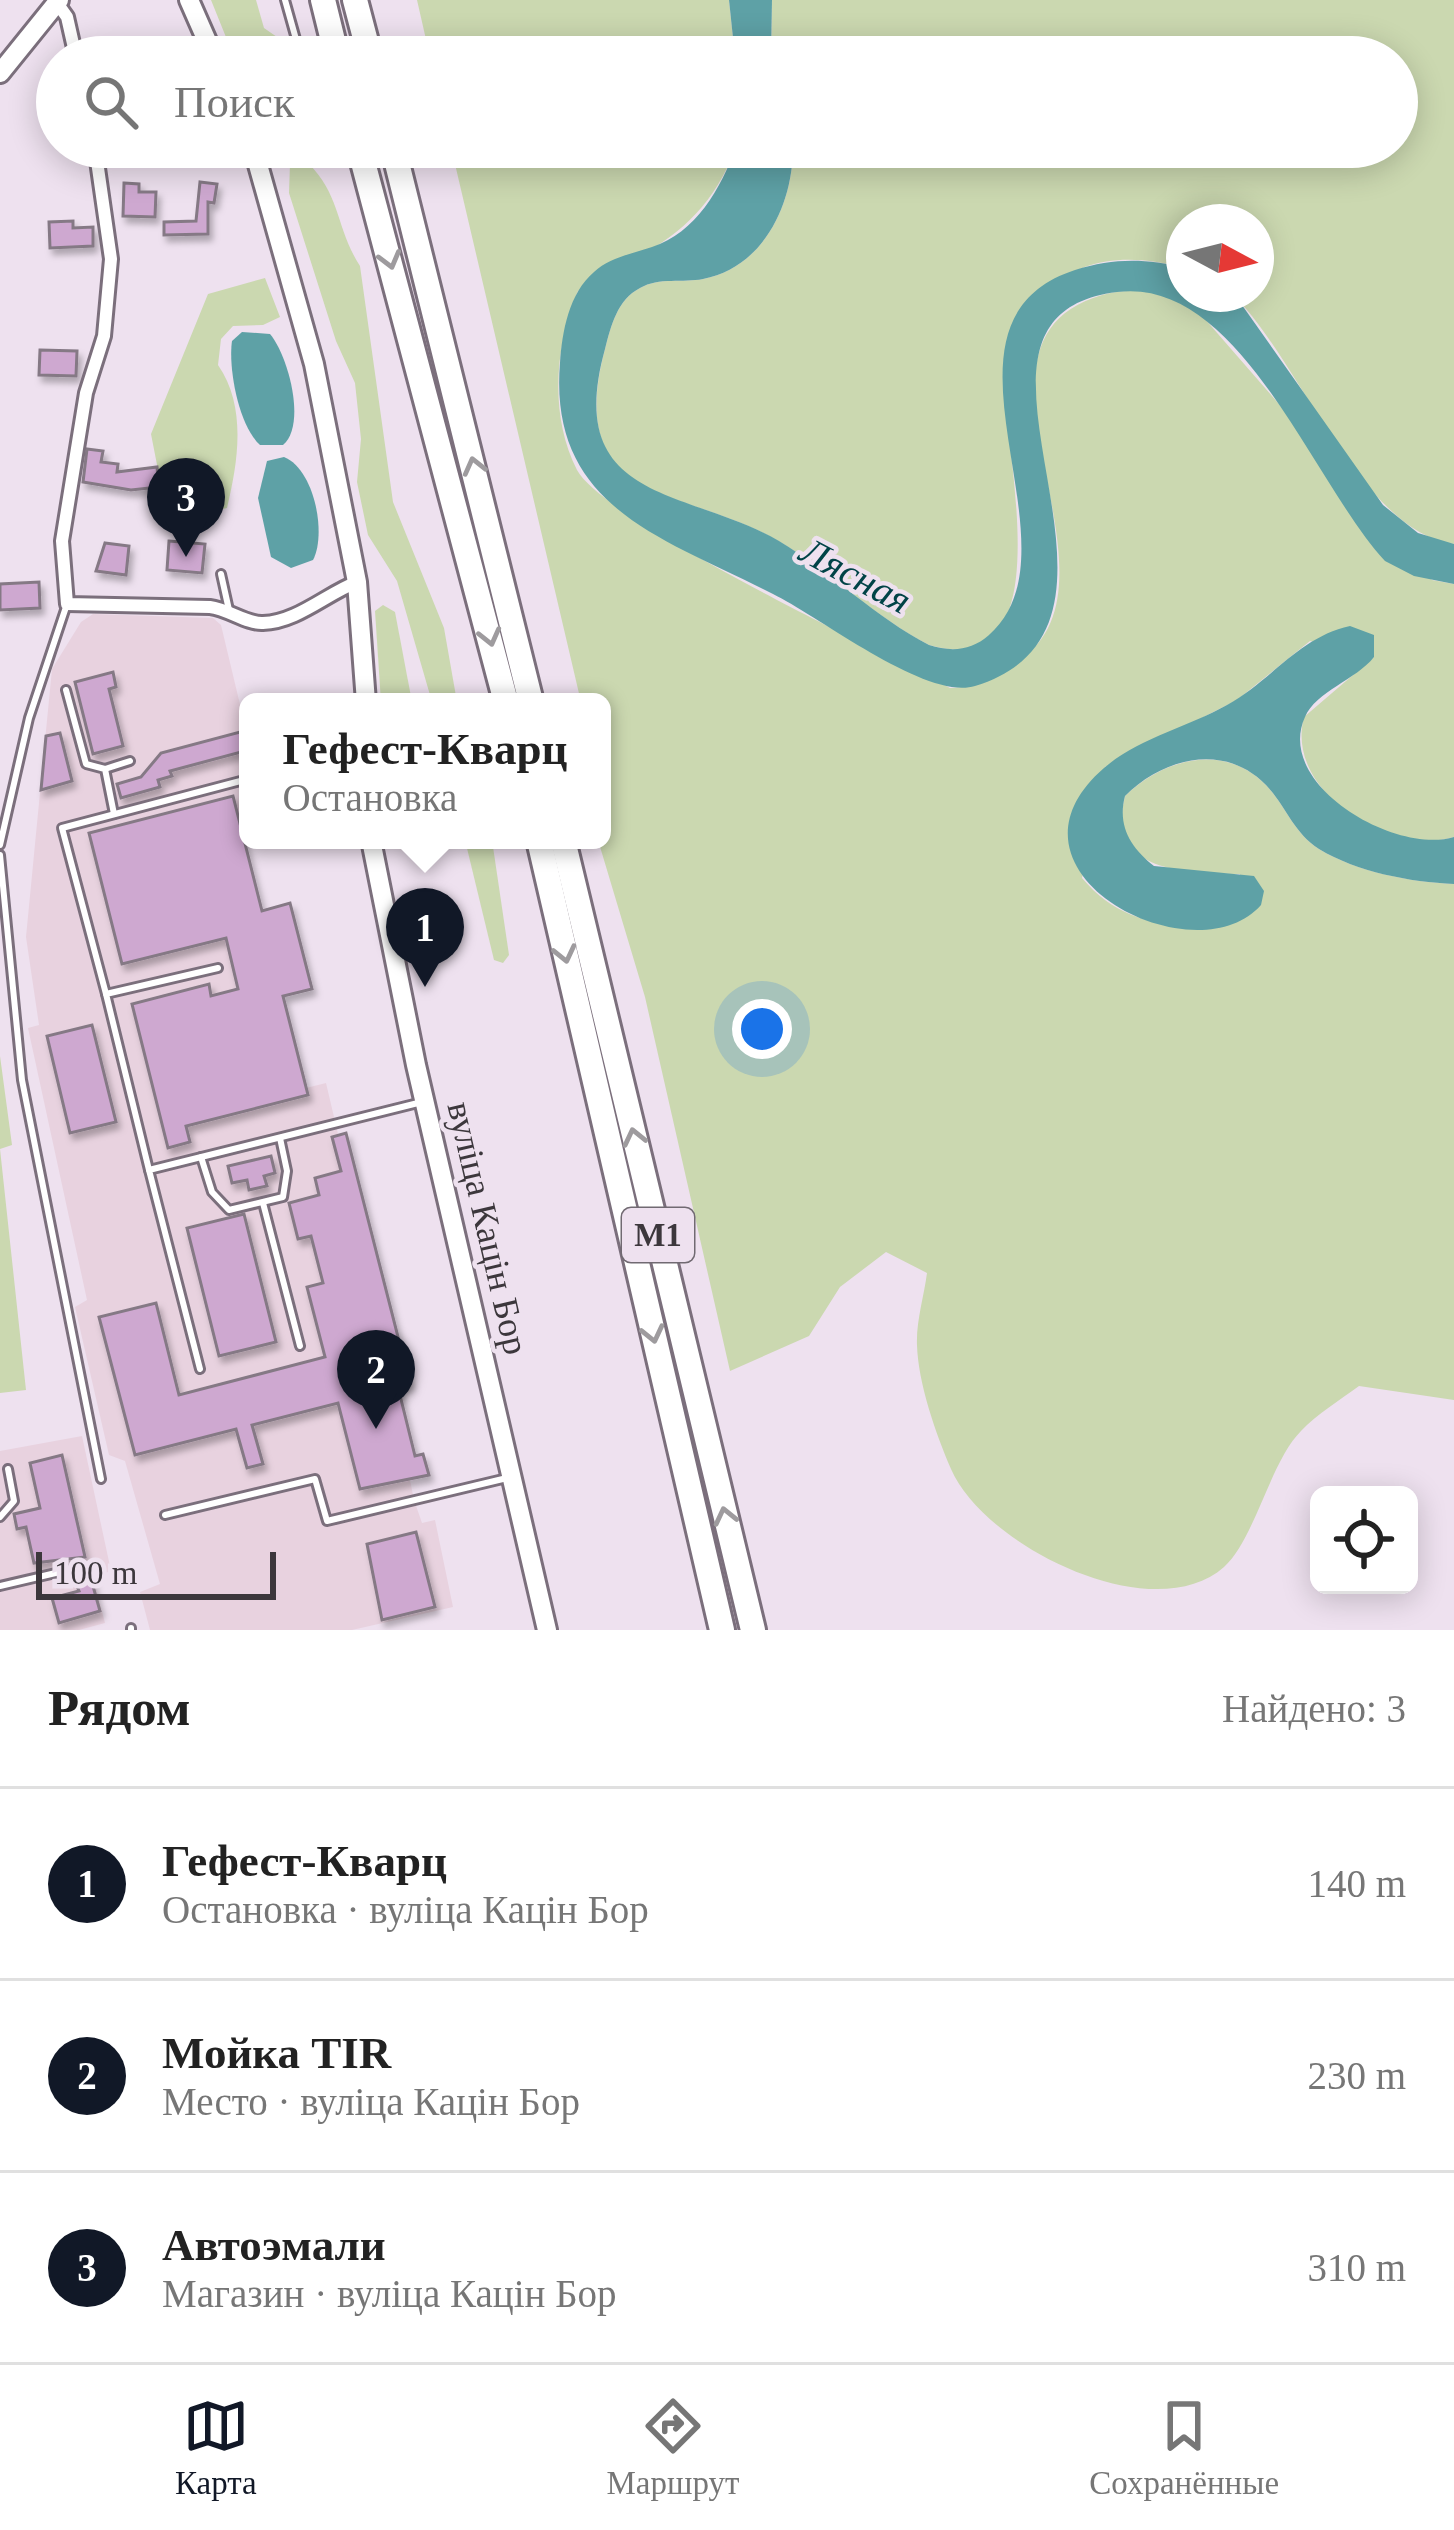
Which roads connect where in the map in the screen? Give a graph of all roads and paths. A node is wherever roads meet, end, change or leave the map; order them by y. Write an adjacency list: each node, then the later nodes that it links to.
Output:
1 (189, 0): 7 (main road)
2 (285, 0): 8 (lane)
3 (323, 0): 9 (highway)
4 (356, 0): 10 (highway)
5 (57, 1): 6 (street); 11 (main road)
6 (71, 36)
7 (205, 36)
8 (295, 36)
9 (332, 36)
10 (365, 36)
11 (0, 73)
12 (98, 168): 18 (street)
13 (259, 168): 17 (main road)
14 (365, 168): 22 (highway, one-way to 22)
15 (398, 168): 23 (highway, one-way to 15)
16 (221, 574): 19 (lane)
17 (358, 582): 19 (street); 21 (main road)
18 (67, 604): 19 (street); 28 (lane)
19 (229, 610)
20 (66, 690): 25 (lane)
21 (365, 693)
22 (504, 693)
23 (529, 693)
24 (130, 761): 25 (lane)
25 (105, 769): 27 (lane)
26 (239, 781): 27 (lane)
27 (114, 814): 34 (lane)
28 (0, 845)
29 (373, 849): 35 (main road, вуліца Кацін Бор)
30 (541, 849): 50 (highway, М1, one-way to 50)
31 (565, 849): 51 (highway, М1, one-way to 31)
32 (0, 855): 44 (lane)
33 (218, 968): 34 (lane)
34 (106, 994): 38 (lane)
35 (426, 1102): 36 (lane); 43 (main road, вуліца Кацін Бор)
36 (280, 1138): 37 (lane); 39 (lane)
37 (201, 1157): 38 (lane); 39 (lane)
38 (149, 1171): 41 (lane)
39 (263, 1203): 40 (lane)
40 (300, 1346)
41 (200, 1369)
42 (8, 1469): 46 (lane)
43 (510, 1477): 45 (lane); 49 (main road, вуліца Кацін Бор)
44 (101, 1479)
45 (165, 1515)
46 (0, 1517)
47 (77, 1568): 48 (lane)
48 (0, 1586)
49 (547, 1630)
50 (722, 1630)
51 (752, 1630)

